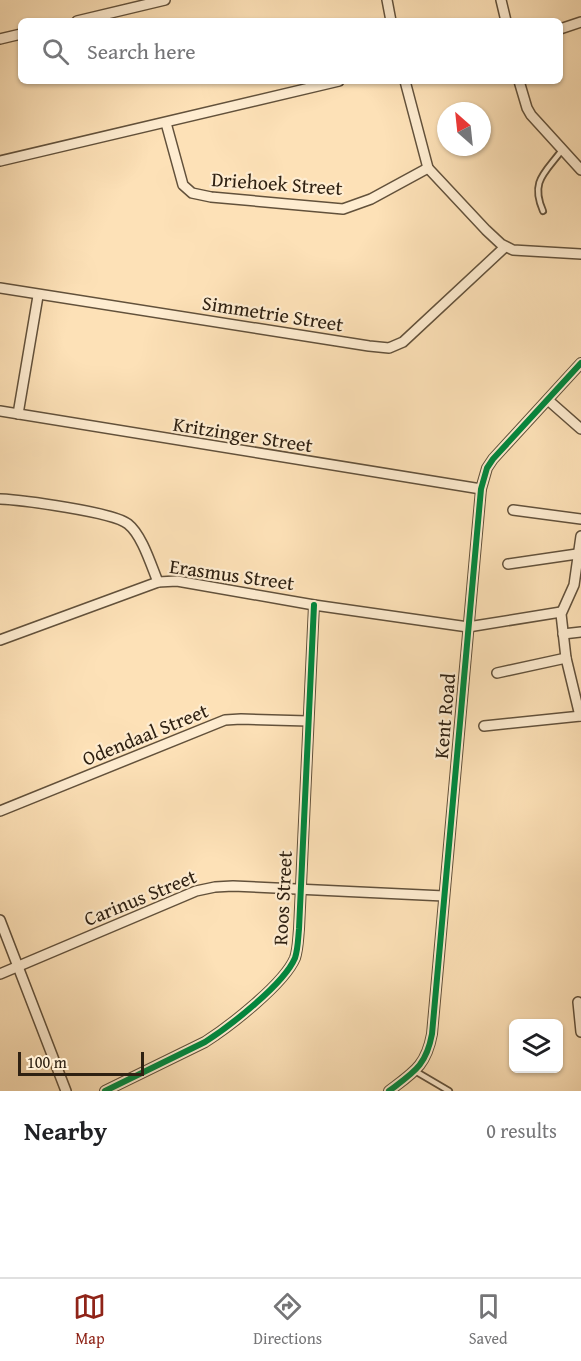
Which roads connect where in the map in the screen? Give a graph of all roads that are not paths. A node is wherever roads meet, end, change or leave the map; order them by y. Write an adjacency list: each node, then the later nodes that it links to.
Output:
1 (165, 0): 4 (street)
2 (387, 0): 5 (street)
3 (501, 0): 6 (street)
4 (89, 18)
5 (390, 18)
6 (505, 18)
7 (581, 22): 8 (street)
8 (563, 28)
9 (18, 35): 10 (street)
10 (0, 39)
11 (327, 84): 14 (street)
12 (406, 84): 17 (street)
13 (520, 84): 15 (street)
14 (166, 123): 16 (street); 17 (street, Driehoek Street)
15 (562, 150): 18 (street); 19 (lane)
16 (0, 161)
17 (428, 168): 20 (street)
18 (581, 170)
19 (543, 210)
20 (505, 247): 21 (street); 23 (street, Simmetrie Street)
21 (581, 254)
22 (0, 288): 23 (street, Simmetrie Street)
23 (38, 296): 27 (street)
24 (581, 363): 25 (street, Kent Road)
25 (548, 400): 28 (street); 29 (street, Kent Road)
26 (0, 411): 27 (street, Kritzinger Street)
27 (18, 414): 29 (street, Kritzinger Street)
28 (581, 429)
29 (481, 489): 40 (street, Kent Road)
30 (0, 499): 36 (street)
31 (513, 510): 32 (street)
32 (581, 519)
33 (581, 536): 34 (street)
34 (577, 554): 35 (street); 37 (street)
35 (508, 564)
36 (158, 582): 38 (street, Erasmus Street); 43 (street, Erasmus Street)
37 (578, 584): 39 (street)
38 (314, 604): 40 (street, Erasmus Street); 48 (street, Roos Street)
39 (561, 612): 40 (street, Erasmus Street); 42 (street)
40 (468, 627): 52 (street, Kent Road)
41 (581, 632): 42 (street)
42 (563, 634): 44 (street)
43 (0, 640)
44 (566, 658): 45 (street); 46 (street)
45 (496, 673)
46 (577, 688): 47 (street)
47 (580, 716): 49 (street)
48 (309, 721): 50 (street, Odendaal Street); 51 (street, Roos Street)
49 (484, 726)
50 (0, 811)
51 (299, 889): 52 (street, Carinus Street); 54 (street, Carinus Street); 60 (street, Roos Street)
52 (444, 896): 58 (street, Kent Road)
53 (0, 920): 54 (street)
54 (18, 965): 55 (street, Carinus Street); 59 (street)
55 (0, 974)
56 (578, 1002): 57 (street)
57 (581, 1032)
58 (415, 1071): 61 (street, Kent Road); 62 (lane)
59 (66, 1091)
60 (105, 1091)
61 (389, 1091)
62 (448, 1091)

